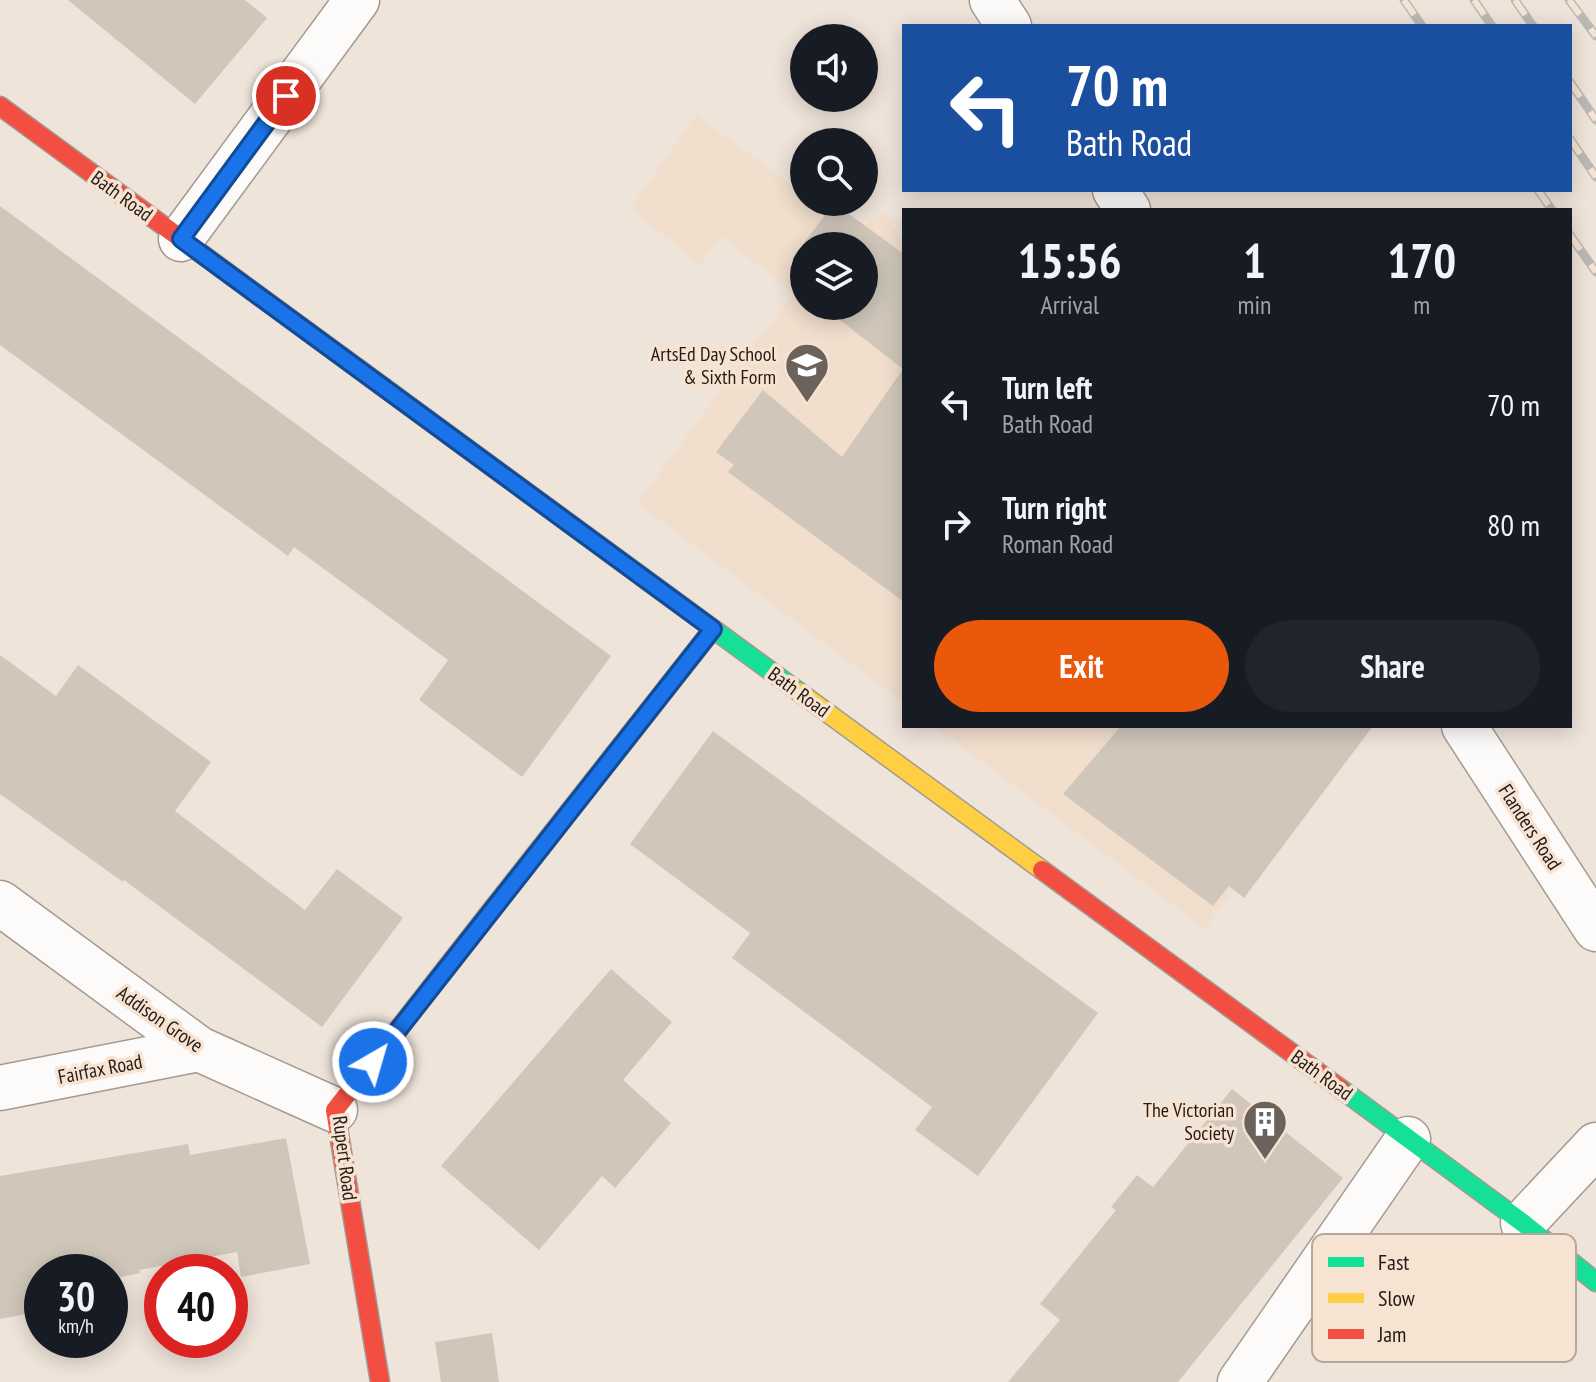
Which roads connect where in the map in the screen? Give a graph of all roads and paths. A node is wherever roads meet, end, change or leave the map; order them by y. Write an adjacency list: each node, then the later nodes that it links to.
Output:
1 (357, 0): 5 (street)
2 (992, 0): 3 (street)
3 (1008, 24)
4 (0, 106): 5 (main road, Bath Road)
5 (181, 239): 6 (main road, Bath Road)
6 (713, 629): 12 (main road, Rupert Road); 13 (main road, Bath Road)
7 (1465, 728): 9 (street, Flanders Road)
8 (0, 903): 10 (street, Addison Grove)
9 (1596, 929)
10 (199, 1049): 11 (street, Fairfax Road); 12 (street, Addison Grove)
11 (0, 1088)
12 (335, 1110): 21 (main road, Rupert Road)
13 (1408, 1139): 15 (main road, Bath Road); 16 (street)
14 (1596, 1145): 15 (street)
15 (1523, 1223): 17 (main road, Bath Road)
16 (1342, 1234)
17 (1537, 1234)
18 (1576, 1266): 20 (main road, Bath Road)
19 (1312, 1278): 22 (street)
20 (1596, 1282)
21 (380, 1382)
22 (1240, 1382)

